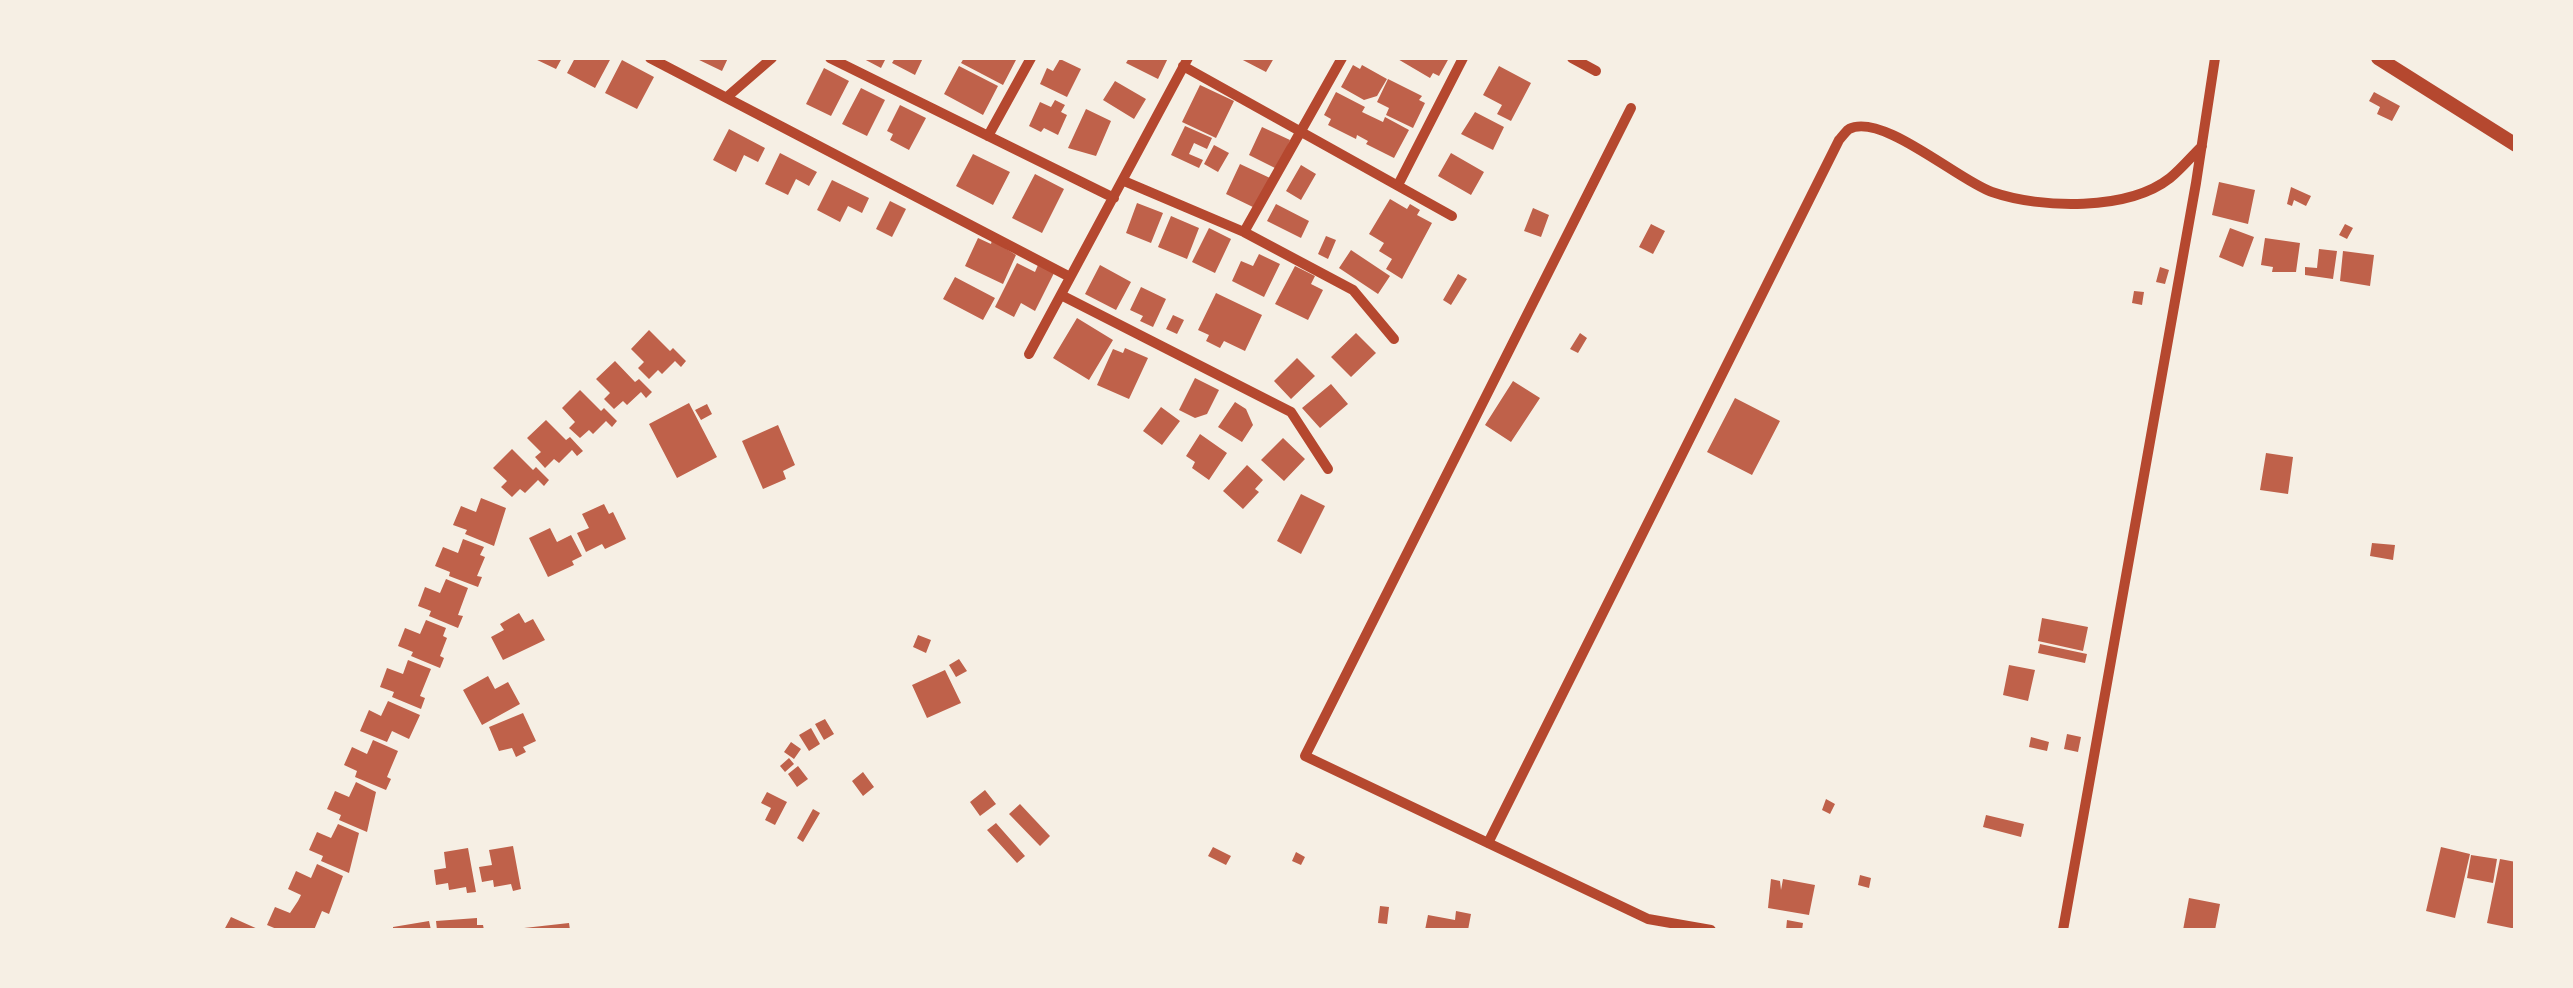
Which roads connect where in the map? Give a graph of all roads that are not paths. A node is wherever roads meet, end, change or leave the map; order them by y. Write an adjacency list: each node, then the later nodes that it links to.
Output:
1 (650, 58): 12 (street)
2 (772, 58): 12 (street)
3 (830, 58): 15 (street)
4 (1031, 58): 15 (street)
5 (1342, 58): 14 (street)
6 (1463, 58): 19 (street)
7 (1572, 58): 11 (street)
8 (2216, 58): 17 (street)
9 (2378, 58): 16 (street)
10 (1186, 62): 14 (street); 18 (street)
11 (1596, 70)
12 (727, 97): 23 (street)
13 (1632, 108): 28 (street)
14 (1303, 132): 19 (street); 22 (street)
15 (988, 136): 20 (street)
16 (2516, 145)
17 (2202, 146): 28 (street); 30 (street)
18 (1124, 181): 20 (street); 22 (street)
19 (1398, 185): 21 (street)
20 (1114, 198): 23 (street)
21 (1452, 216)
22 (1244, 232): 25 (street)
23 (1070, 277): 24 (street)
24 (1061, 296): 26 (street); 27 (street)
25 (1394, 339)
26 (1029, 354)
27 (1328, 469)
28 (1488, 843): 29 (street)
29 (1712, 930)
30 (2063, 930)

